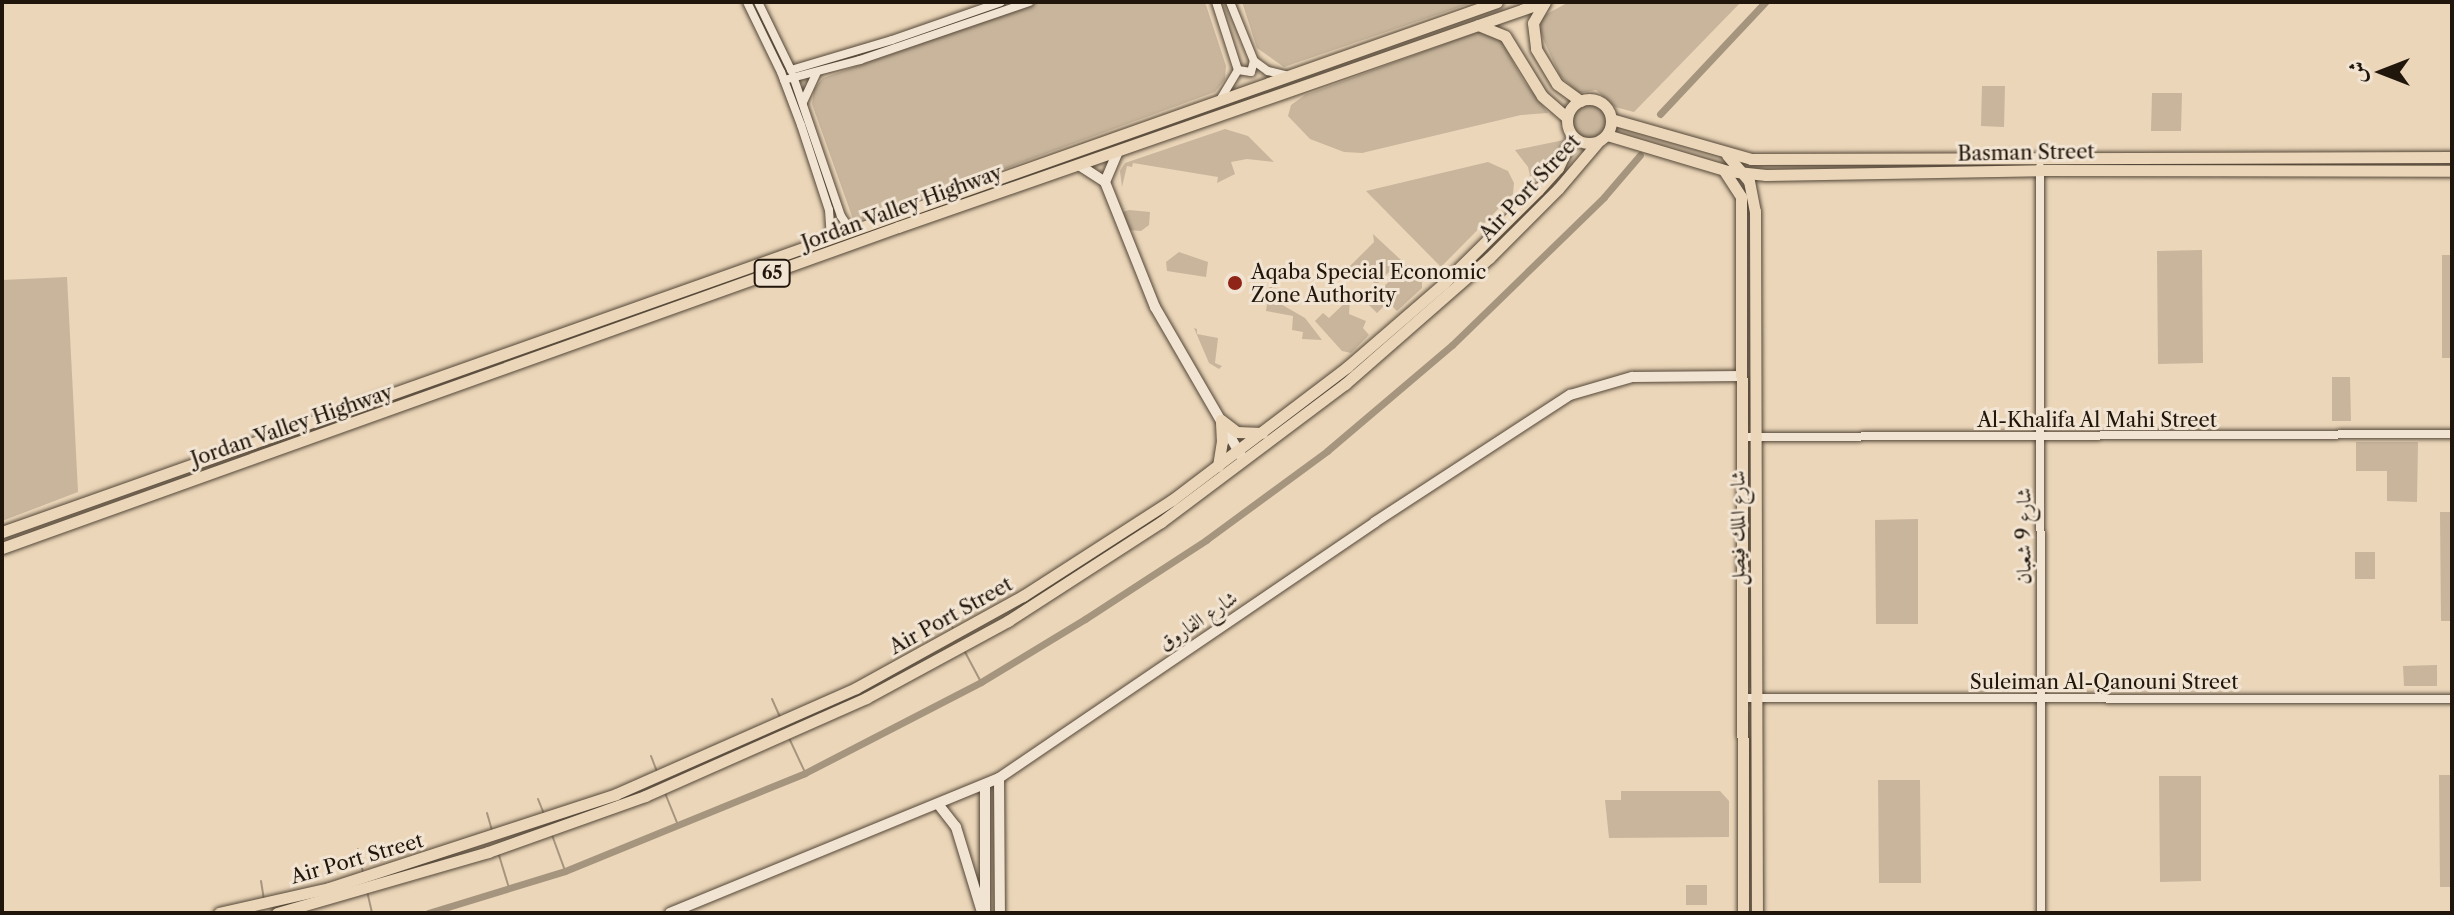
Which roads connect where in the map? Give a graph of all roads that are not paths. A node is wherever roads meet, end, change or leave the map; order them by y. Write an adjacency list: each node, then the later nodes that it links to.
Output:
1 (747, 2): 16 (street)
2 (758, 2): 10 (street)
3 (1001, 2): 12 (street)
4 (1029, 2): 14 (street)
5 (1216, 2): 13 (street)
6 (1230, 2): 11 (street)
7 (1497, 2): 17 (main road, Jordan Valley Highway / 65)
8 (1544, 2): 9 (main road, Jordan Valley Highway / 65); 21 (main road)
9 (1478, 25): 20 (main road, Jordan Valley Highway / 65); 23 (main road)
10 (784, 54): 12 (street); 15 (street)
11 (1254, 61): 13 (street); 17 (street)
12 (808, 65): 15 (street)
13 (1238, 70): 19 (street)
14 (817, 72): 15 (street); 22 (street)
15 (793, 74): 16 (street); 22 (street)
16 (782, 76): 40 (street)
17 (1287, 76): 18 (main road, Jordan Valley Highway / 65)
18 (1256, 86): 19 (main road, Jordan Valley Highway / 65); 20 (main road)
19 (1220, 100): 38 (main road, Jordan Valley Highway / 65)
20 (1261, 101): 27 (main road, Jordan Valley Highway / 65)
21 (1580, 101): 23 (main road); 24 (main road)
22 (803, 103): 39 (street)
23 (1567, 118): 25 (main road)
24 (1611, 119): 26 (main road); 28 (main road, Basman Street)
25 (1573, 136): 26 (main road); 43 (main road, Air Port Street)
26 (1602, 138): 32 (main road, Basman Street); 49 (main road, Air Port Street)
27 (1118, 152): 31 (main road, Jordan Valley Highway / 65); 35 (main road)
28 (1726, 154): 30 (main road, Basman Street); 34 (main road)
29 (2452, 157): 30 (main road, Basman Street)
30 (2040, 164): 33 (main road, Basman Street); 34 (main road, Basman Street); 45 (street, شارع 9 شعبان)
31 (1079, 165): 35 (main road); 38 (main road, Jordan Valley Highway / 65)
32 (1722, 169): 34 (main road, Basman Street); 36 (main road, شارع الملك فيصل)
33 (2452, 171)
34 (1745, 173): 37 (main road, شارع الملك فيصل)
35 (1105, 182): 42 (main road)
36 (1741, 211): 37 (main road); 41 (main road, شارع الملك فيصل)
37 (1755, 211): 47 (main road, شارع الملك فيصل)
38 (897, 222): 39 (main road, Jordan Valley Highway / 65); 52 (main road, Jordan Valley Highway / 65)
39 (857, 230): 40 (main road, Jordan Valley Highway / 65)
40 (831, 239): 51 (main road, Jordan Valley Highway / 65)
41 (1742, 376): 46 (main road, شارع الملك فيصل); 57 (main road, شارع الفاروق)
42 (1221, 420): 43 (main road); 48 (main road); 50 (main road)
43 (1262, 433): 48 (main road, Air Port Street)
44 (2452, 434): 45 (street, Al-Khalifa Al Mahi Street)
45 (2040, 436): 47 (street, Al-Khalifa Al Mahi Street); 55 (street, شارع 9 شعبان)
46 (1742, 437): 47 (street, Al-Khalifa Al Mahi Street); 53 (main road, شارع الملك فيصل)
47 (1756, 437): 54 (main road, شارع الملك فيصل)
48 (1237, 450): 49 (main road); 50 (main road, Air Port Street)
49 (1246, 462): 62 (main road, Air Port Street)
50 (1218, 466): 60 (main road, Air Port Street)
51 (2, 532)
52 (2, 548)
53 (1743, 698): 54 (street, Suleiman Al-Qanouni Street); 66 (main road, شارع الملك فيصل)
54 (1756, 698): 55 (street, Suleiman Al-Qanouni Street); 67 (main road, شارع الملك فيصل)
55 (2040, 698): 56 (street, Suleiman Al-Qanouni Street); 68 (street, شارع 9 شعبان)
56 (2452, 699)
57 (999, 778): 58 (main road, شارع الفاروق); 65 (main road)
58 (985, 785): 59 (main road, شارع الفاروق); 64 (main road)
59 (938, 804): 63 (main road, شارع الفاروق); 64 (main road)
60 (238, 911): 61 (main road, Air Port Street)
61 (222, 913)
62 (277, 913)
63 (670, 913)
64 (983, 913)
65 (1000, 913)
66 (1743, 913)
67 (1757, 913)
68 (2041, 913)

